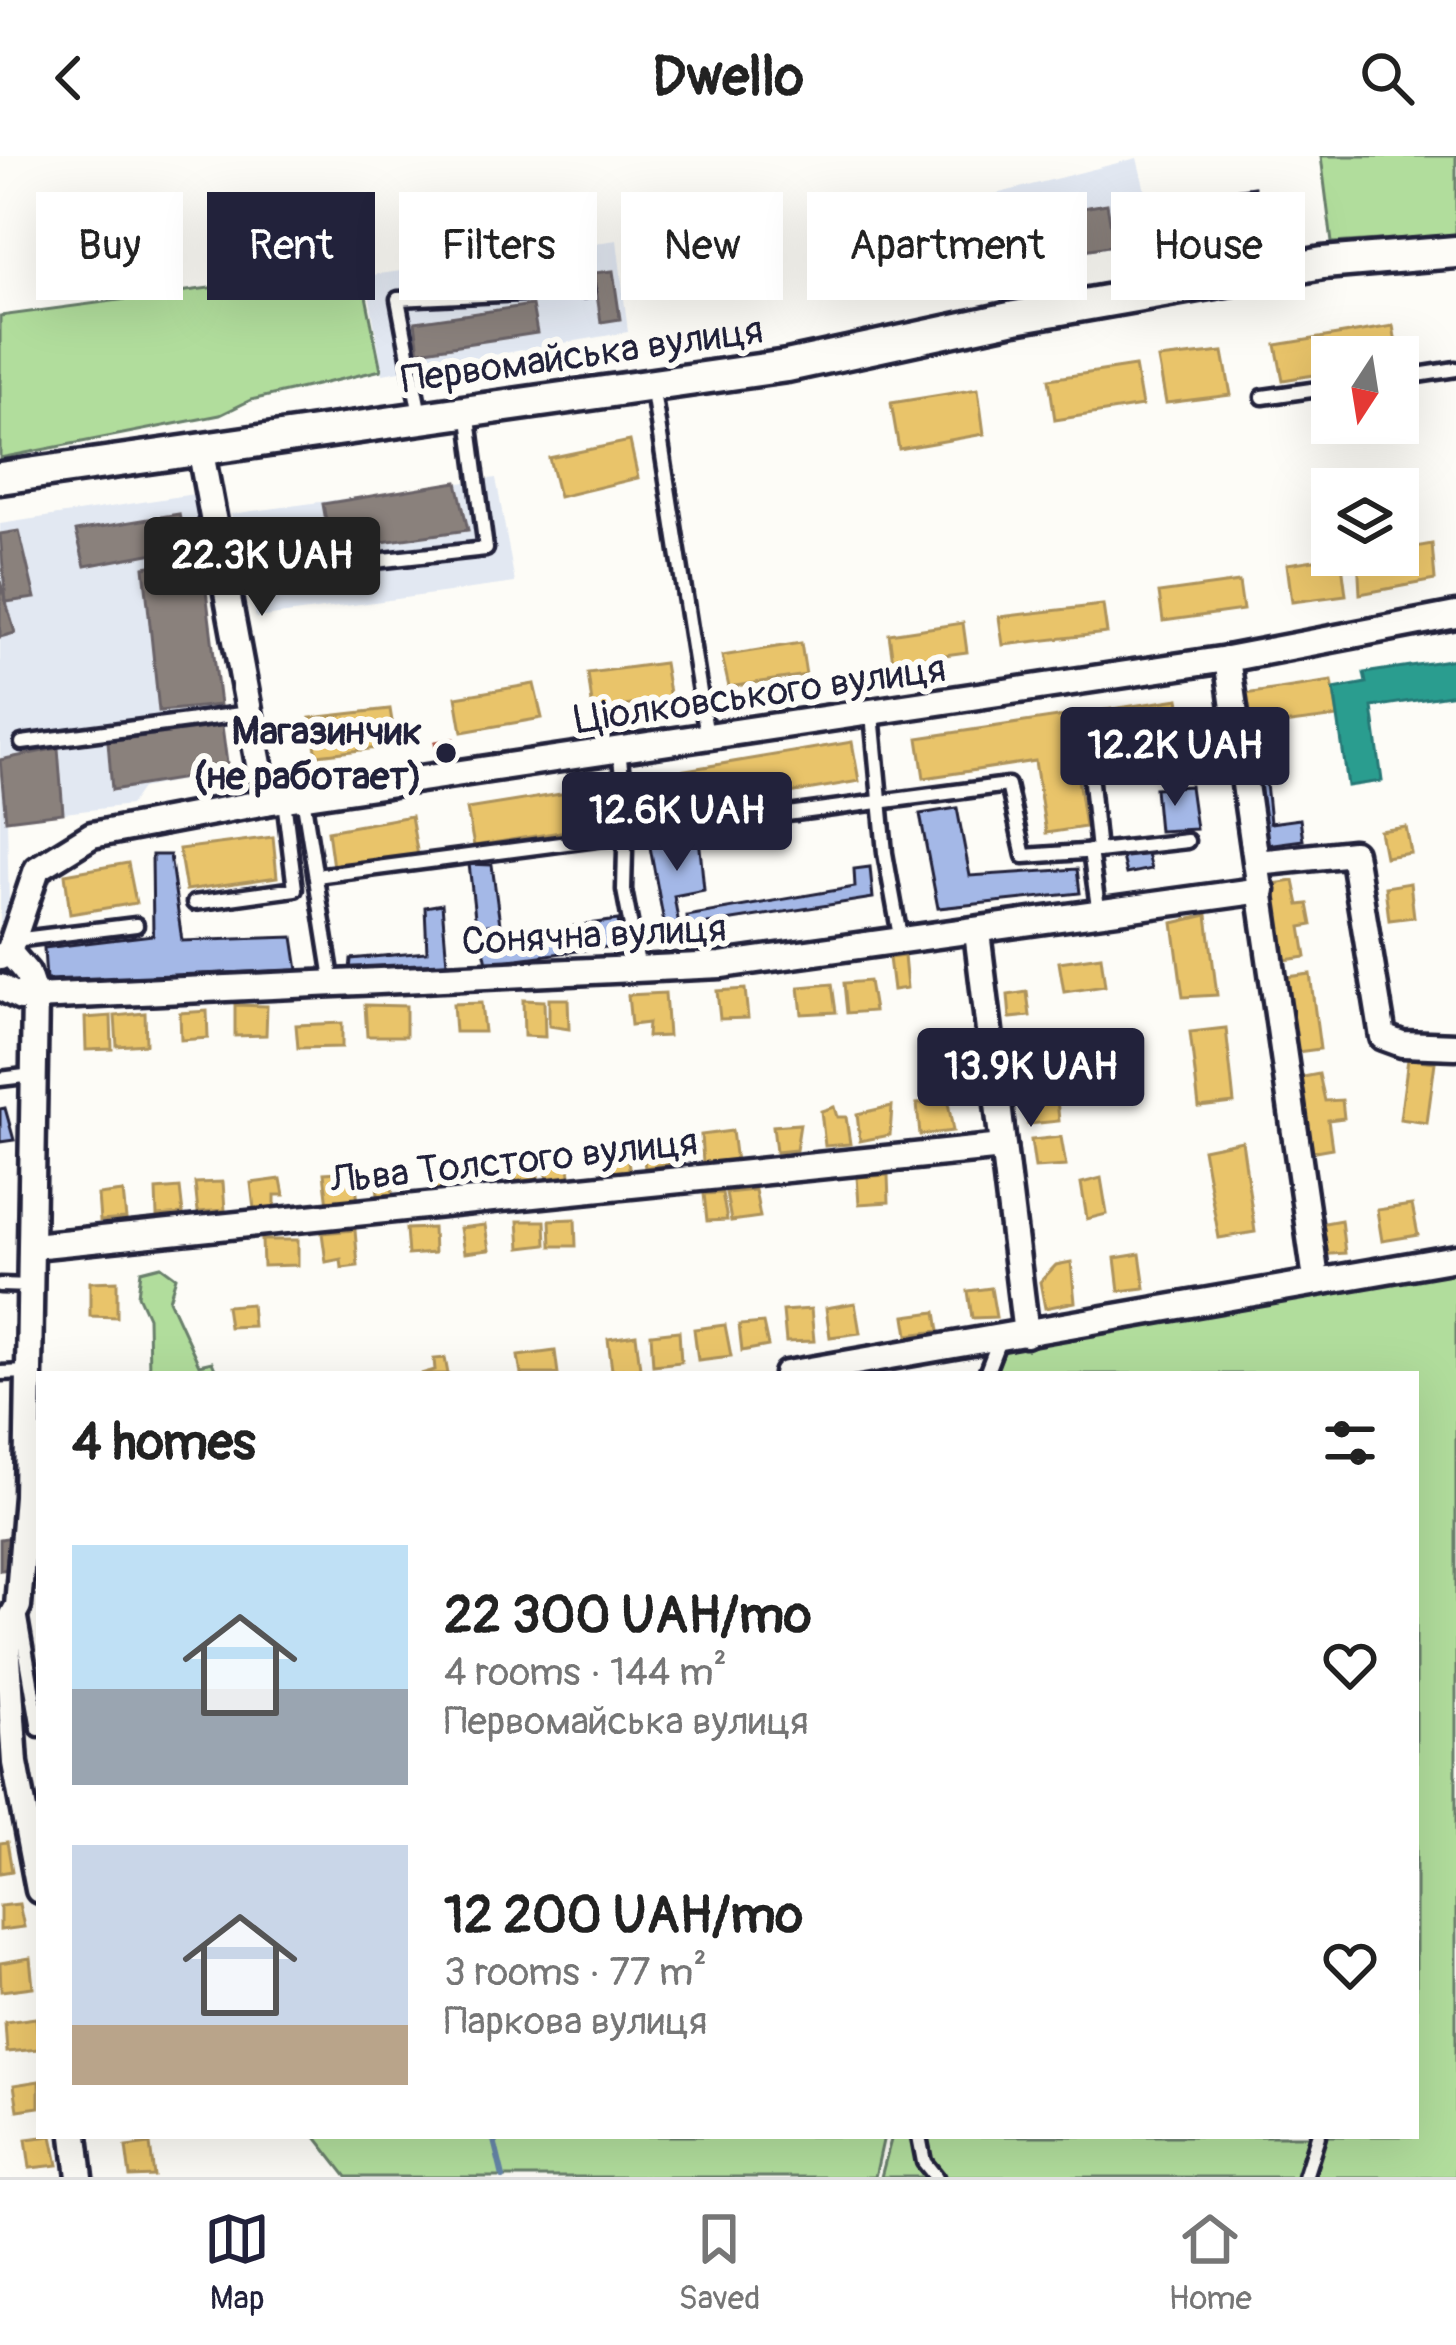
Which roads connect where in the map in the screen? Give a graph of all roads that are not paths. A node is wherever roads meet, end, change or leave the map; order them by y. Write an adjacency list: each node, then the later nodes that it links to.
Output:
1 (1456, 252): 5 (street, Первомайська вулиця)
2 (399, 299): 9 (lane)
3 (1456, 369): 4 (lane)
4 (1419, 375)
5 (652, 385): 8 (street, Первомайська вулиця); 17 (lane)
6 (1311, 390): 7 (lane)
7 (1263, 397)
8 (467, 410): 9 (street, Первомайська вулиця); 12 (lane)
9 (420, 416): 10 (street, Первомайська вулиця)
10 (200, 447): 11 (street, Первомайська вулиця); 15 (street)
11 (0, 478)
12 (320, 568)
13 (1456, 615): 14 (street, Ціолковського вулиця)
14 (1227, 659): 16 (street, Ціолковського вулиця); 18 (street)
15 (250, 713): 19 (lane); 21 (street)
16 (872, 714): 17 (street, Ціолковського вулиця); 22 (lane)
17 (707, 738): 20 (street, Ціолковського вулиця)
18 (1239, 742): 25 (lane); 26 (street)
19 (22, 743)
20 (619, 751): 21 (street, Ціолковського вулиця); 23 (lane)
21 (285, 800): 27 (lane); 29 (lane); 34 (street, Ціолковського вулиця)
22 (880, 803): 23 (lane); 25 (lane); 33 (lane)
23 (626, 833): 27 (lane); 35 (lane)
24 (1187, 841): 25 (lane)
25 (1094, 851): 30 (lane)
26 (1257, 863): 28 (street); 39 (street)
27 (316, 876): 36 (lane)
28 (1262, 890): 30 (street, Сонячна вулиця); 45 (street)
29 (194, 903)
30 (1099, 914): 32 (street, Сонячна вулиця)
31 (136, 925): 34 (lane)
32 (977, 932): 33 (street, Сонячна вулиця); 42 (street)
33 (901, 942): 35 (street, Сонячна вулиця)
34 (8, 949): 38 (street)
35 (639, 970): 36 (street, Сонячна вулиця)
36 (333, 986): 38 (street, Сонячна вулиця)
37 (0, 987): 38 (street, Сонячна вулиця)
38 (35, 998): 40 (street)
39 (1456, 1046)
40 (34, 1075): 41 (lane); 43 (street)
41 (0, 1079)
42 (1003, 1147): 43 (street, Льва Толстого вулиця); 48 (street)
43 (33, 1246): 47 (street)
44 (1456, 1258): 45 (street)
45 (1316, 1279): 48 (street)
46 (0, 1286): 47 (lane)
47 (32, 1286): 53 (street)
48 (1026, 1334): 49 (street)
49 (1000, 1340): 50 (street); 51 (lane)
50 (806, 1371)
51 (987, 1371)
52 (0, 1372): 53 (lane)
53 (30, 1372): 54 (street)
54 (33, 1495): 55 (street)
55 (8, 1621): 56 (lane); 57 (street)
56 (36, 1719)
57 (36, 1874)
58 (75, 2139): 61 (street)
59 (920, 2139): 62 (lane)
60 (1317, 2139): 63 (lane)
61 (80, 2177)
62 (936, 2177)
63 (1305, 2177)

